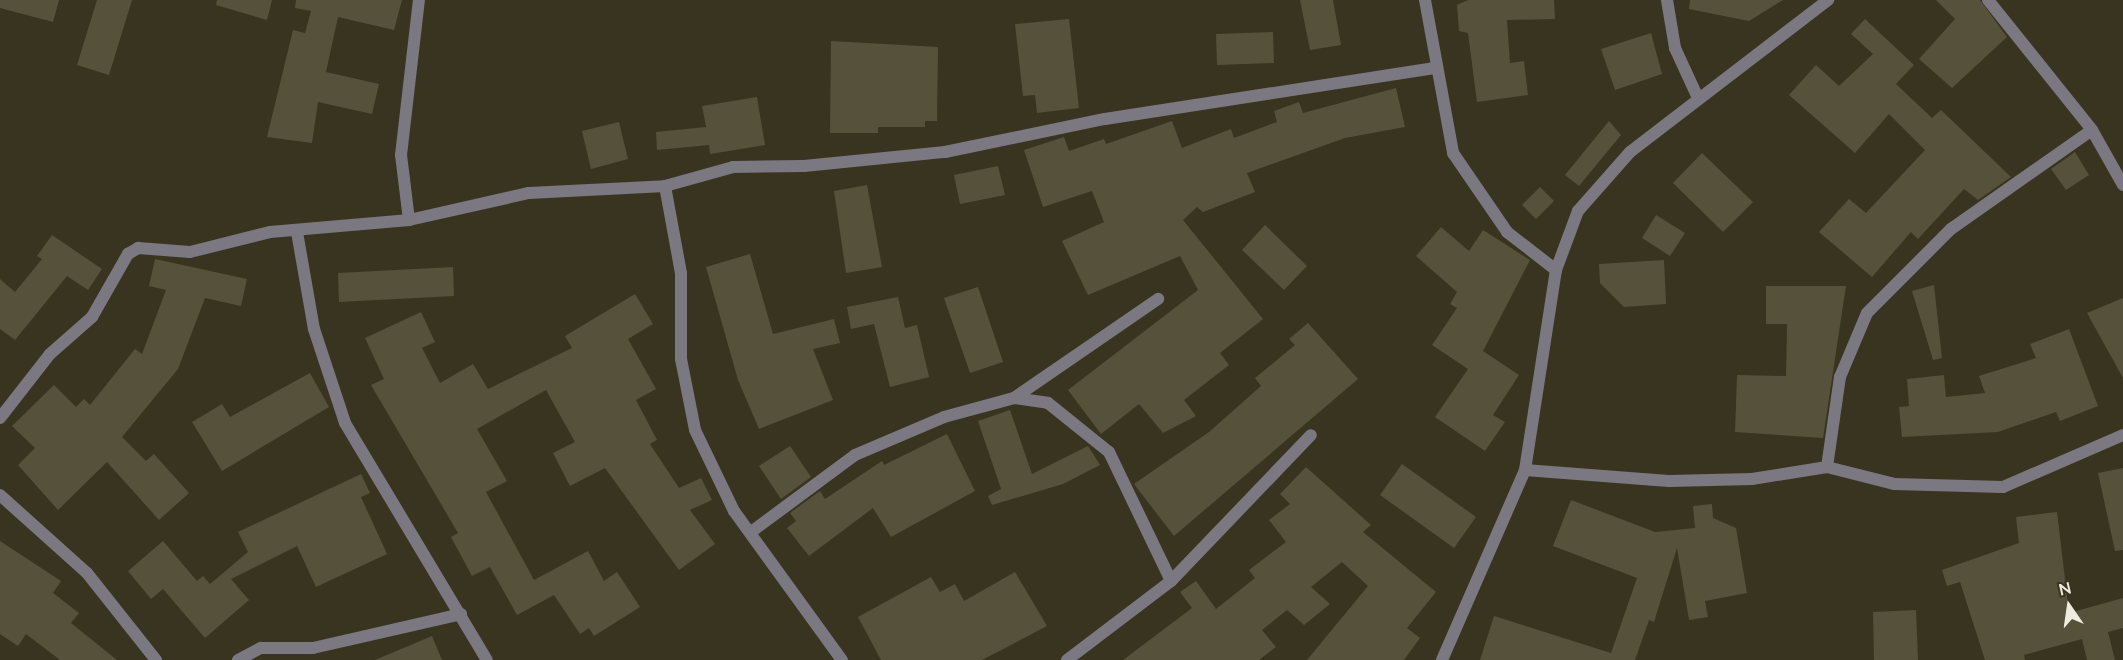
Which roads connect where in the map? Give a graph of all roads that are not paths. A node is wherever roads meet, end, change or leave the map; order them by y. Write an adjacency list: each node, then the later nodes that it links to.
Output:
1 (419, 0): 11 (street)
2 (1425, 0): 6 (street)
3 (1667, 0): 7 (street)
4 (1828, 0): 7 (street)
5 (1988, 0): 8 (street)
6 (1433, 68): 10 (street); 13 (street)
7 (1698, 98): 13 (street)
8 (2092, 130): 9 (street); 19 (street)
9 (2123, 185)
10 (665, 186): 11 (street); 22 (street)
11 (409, 220): 12 (street)
12 (297, 232): 16 (street); 24 (street)
13 (1556, 270): 20 (street)
14 (1158, 300): 15 (street)
15 (1014, 398): 22 (street); 23 (street)
16 (0, 418)
17 (1311, 435): 23 (street)
18 (2123, 435): 19 (street)
19 (1827, 467): 20 (street)
20 (1525, 471): 30 (street)
21 (0, 495): 25 (street)
22 (751, 532): 28 (street)
23 (1171, 581): 29 (street)
24 (461, 614): 26 (street); 27 (street)
25 (156, 660)
26 (238, 660)
27 (487, 660)
28 (842, 660)
29 (1067, 660)
30 (1442, 660)

